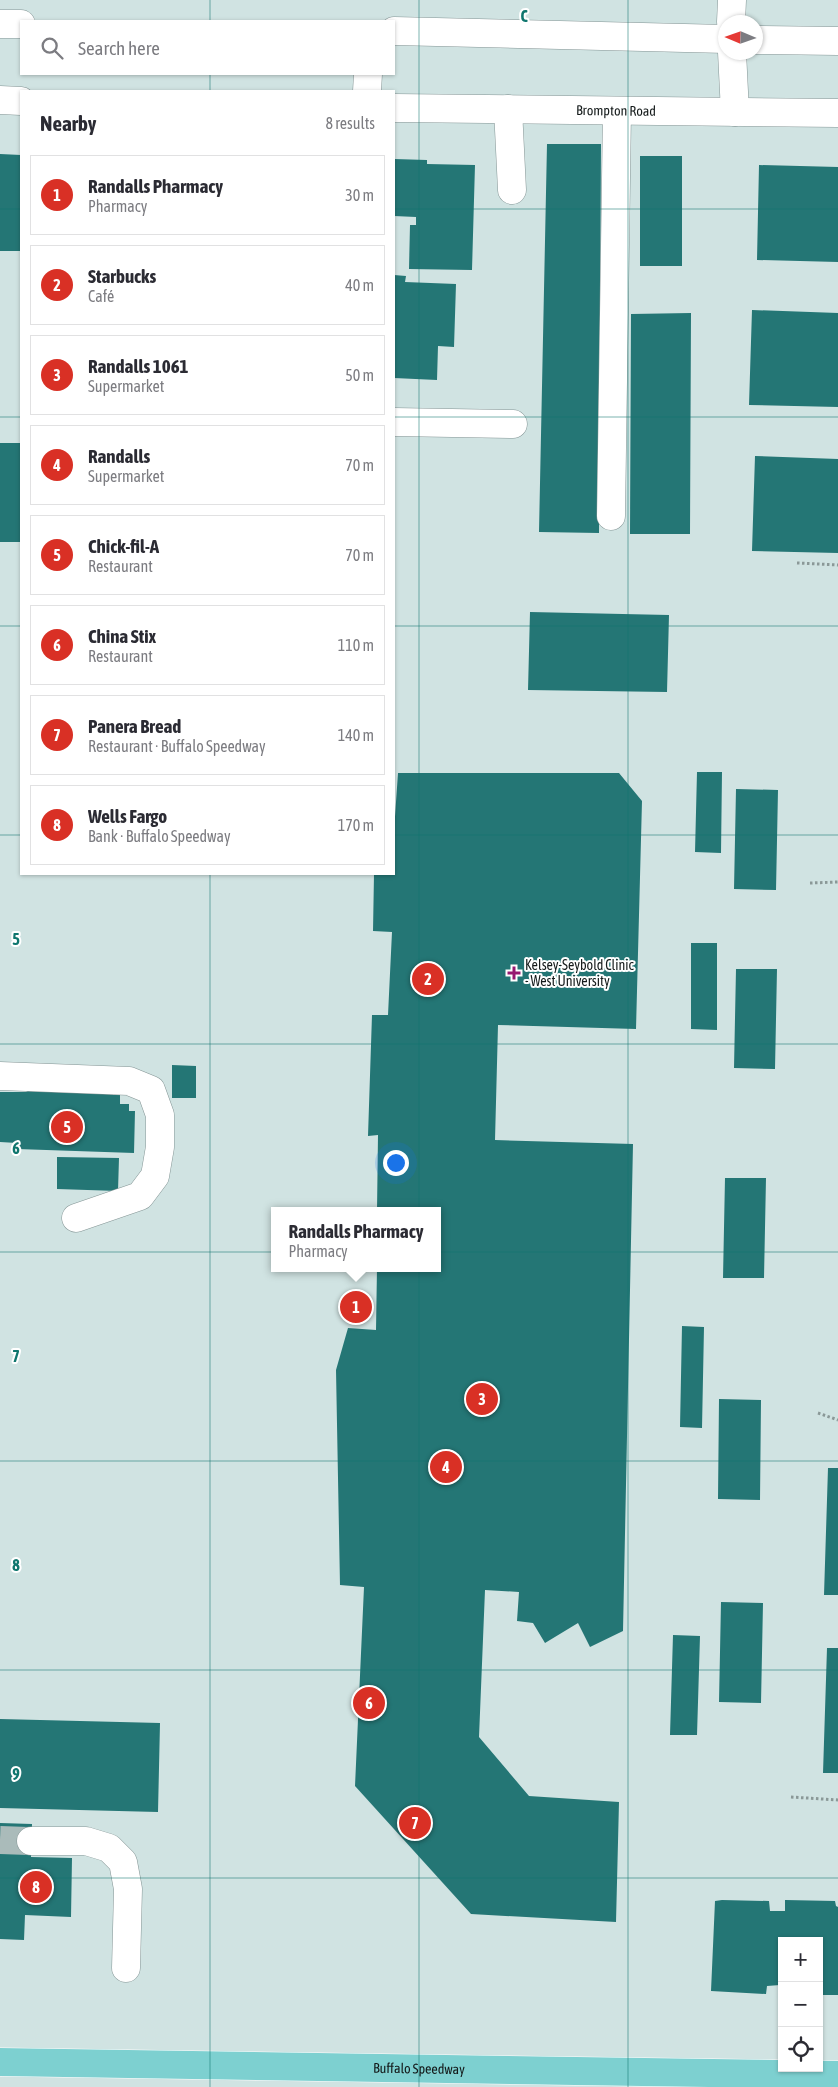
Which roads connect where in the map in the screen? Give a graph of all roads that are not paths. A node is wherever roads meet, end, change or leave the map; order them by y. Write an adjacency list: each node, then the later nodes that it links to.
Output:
1 (732, 0): 2 (street)
2 (731, 15)
3 (0, 24): 4 (street)
4 (20, 24)
5 (395, 31): 6 (street)
6 (718, 40)
7 (763, 40): 8 (street)
8 (838, 41)
9 (732, 60): 17 (street)
10 (368, 75): 11 (street)
11 (367, 90)
12 (0, 100): 13 (street)
13 (20, 100)
14 (395, 108): 15 (street, Brompton Road)
15 (508, 109): 16 (street, Brompton Road); 19 (street)
16 (617, 110): 17 (street, Brompton Road); 22 (street)
17 (735, 112): 18 (street, Brompton Road)
18 (838, 113)
19 (512, 190)
20 (395, 422): 21 (street)
21 (513, 424)
22 (611, 516)
23 (0, 1076): 24 (street)
24 (76, 1218)
25 (31, 1841): 26 (street)
26 (126, 1968)
27 (0, 2062): 29 (main road, Buffalo Speedway)
28 (838, 2075): 29 (main road, Buffalo Speedway)
29 (432, 2078)

